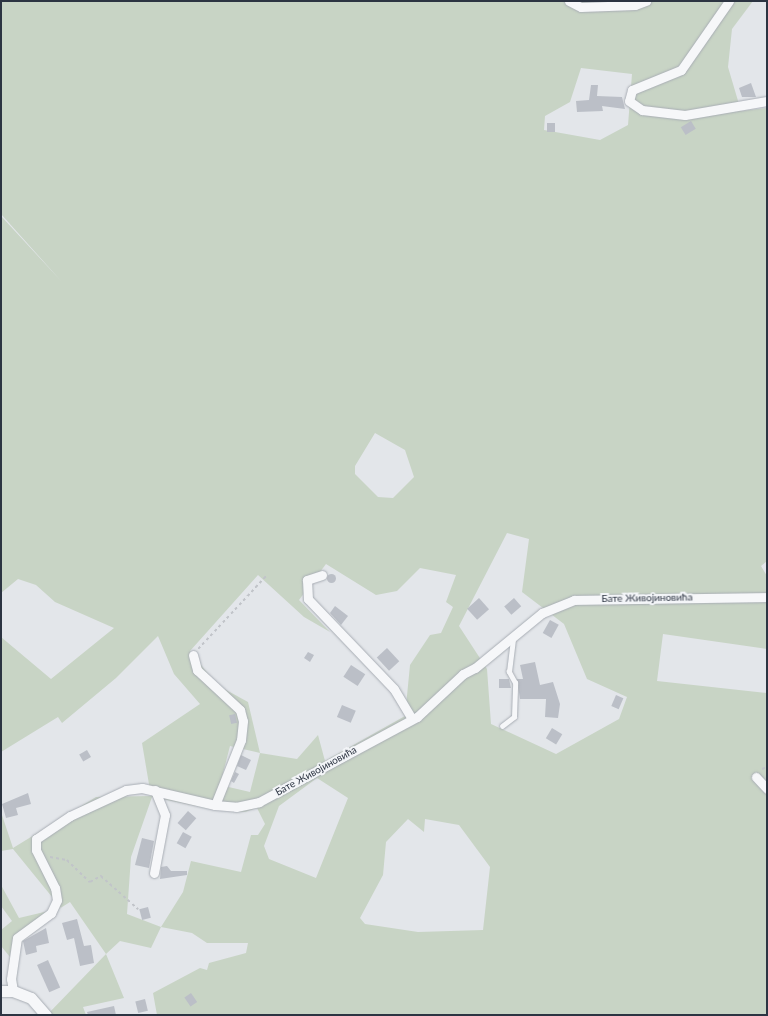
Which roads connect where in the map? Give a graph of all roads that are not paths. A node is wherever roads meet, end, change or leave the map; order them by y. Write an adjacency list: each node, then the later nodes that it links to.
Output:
1 (569, 1): 2 (street)
2 (646, 1)
3 (729, 1): 4 (street)
4 (767, 101)
5 (322, 574): 9 (street)
6 (767, 597): 7 (street, Бате Живојиновића)
7 (513, 635): 9 (street, Бате Живојиновића); 10 (lane)
8 (193, 655): 14 (street)
9 (412, 719): 14 (street, Бате Живојиновића)
10 (502, 726)
11 (756, 777): 12 (street)
12 (767, 789)
13 (156, 790): 14 (street, Бате Живојиновића); 15 (street); 17 (street, Бате Живојиновића)
14 (215, 804)
15 (154, 873)
16 (1, 991): 17 (street)
17 (14, 991): 18 (street)
18 (46, 1015)

